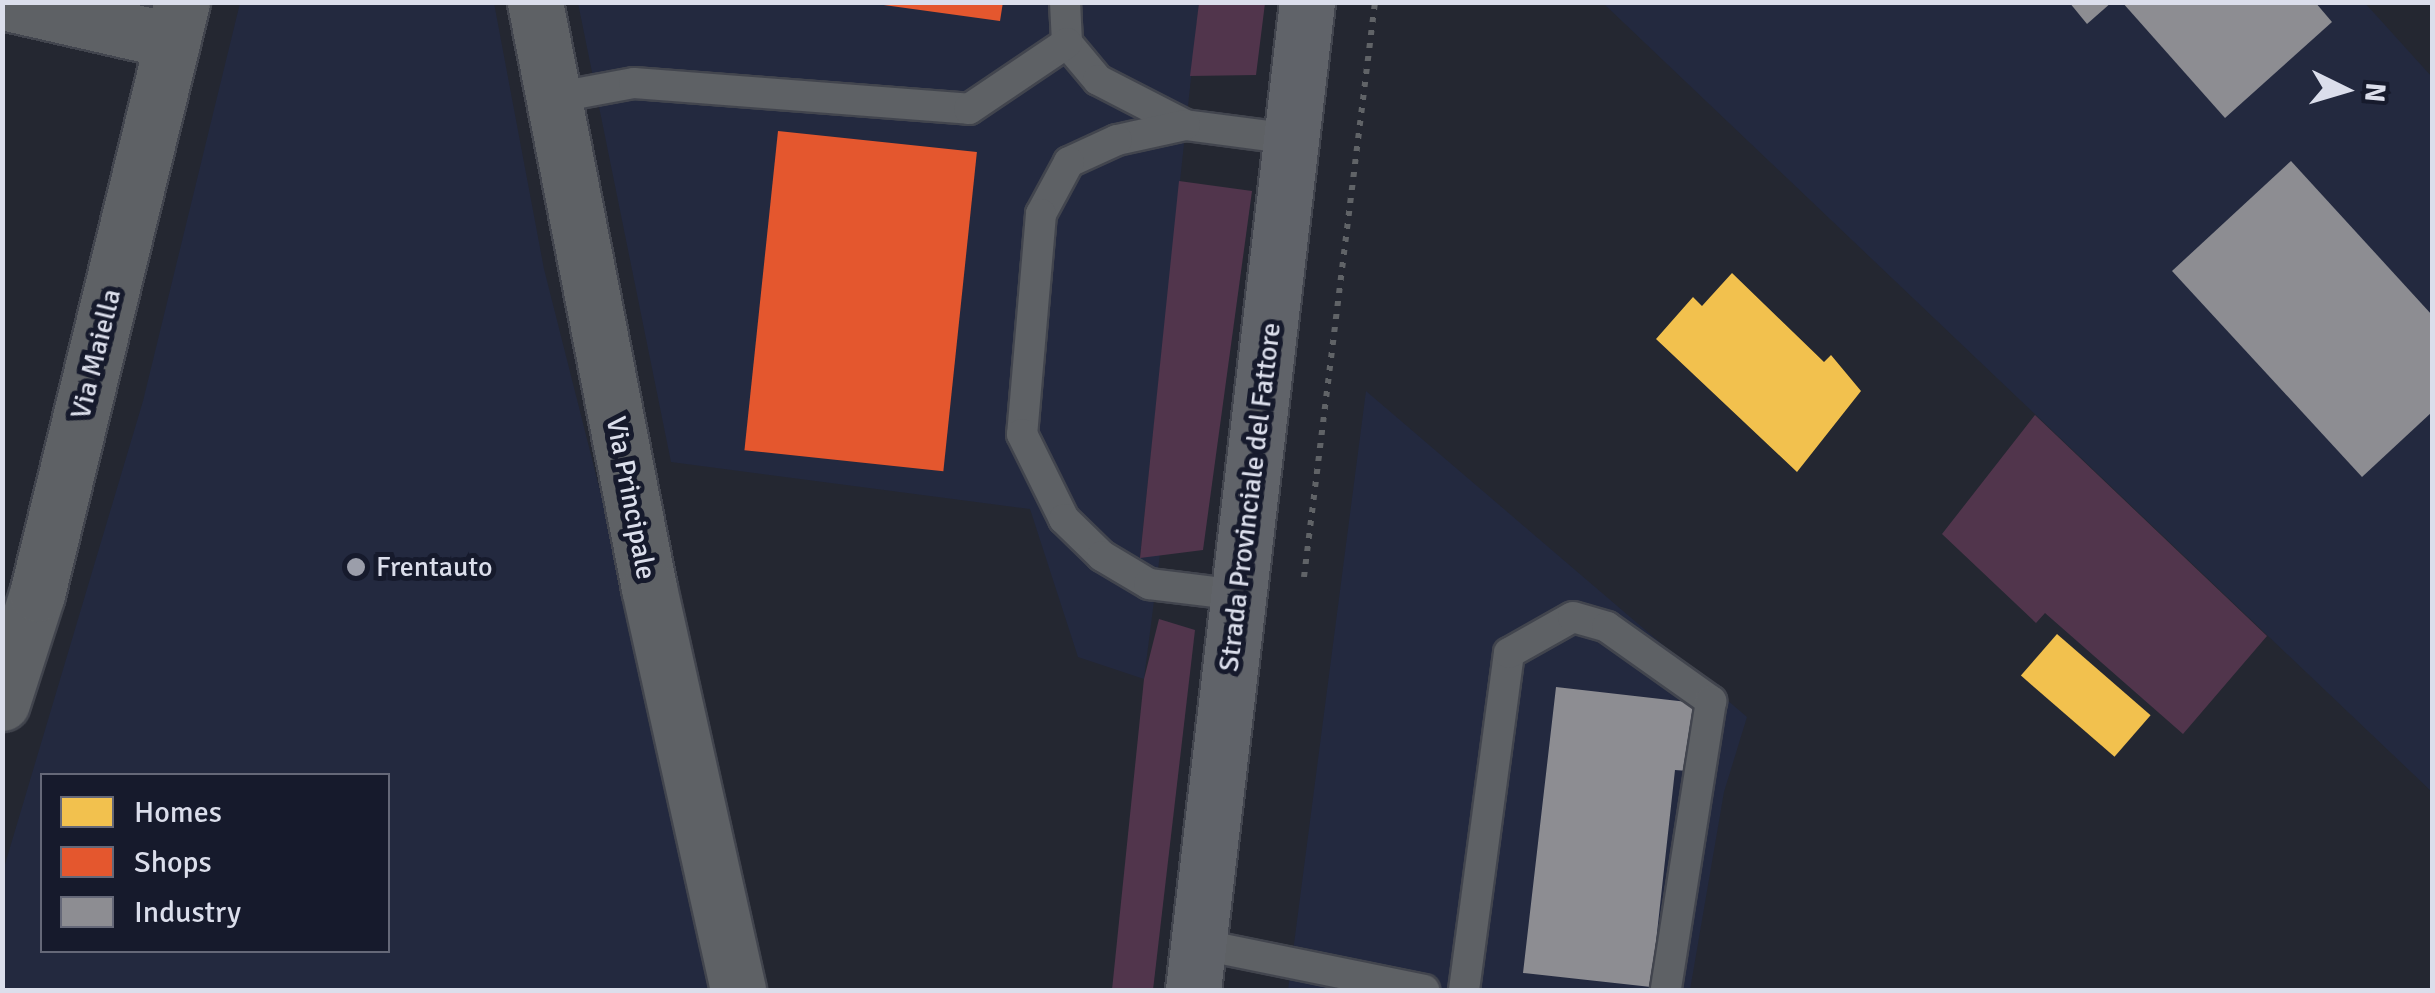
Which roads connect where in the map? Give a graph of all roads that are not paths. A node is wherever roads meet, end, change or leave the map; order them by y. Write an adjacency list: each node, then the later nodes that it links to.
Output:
1 (3, 2): 5 (street)
2 (534, 2): 7 (street, Via Principale)
3 (1065, 2): 6 (lane)
4 (1307, 2): 9 (main road, Strada Provinciale del Fattore)
5 (178, 22): 11 (street, Via Maiella)
6 (1067, 43): 7 (lane); 8 (lane)
7 (553, 98): 13 (street, Via Principale)
8 (1185, 125): 9 (lane); 10 (lane)
9 (1291, 139): 10 (main road, Strada Provinciale del Fattore)
10 (1238, 595): 12 (main road, Strada Provinciale del Fattore)
11 (2, 703)
12 (1195, 967): 14 (lane)
13 (738, 990)
14 (1424, 990)
15 (1464, 990): 16 (lane)
16 (1666, 990)

